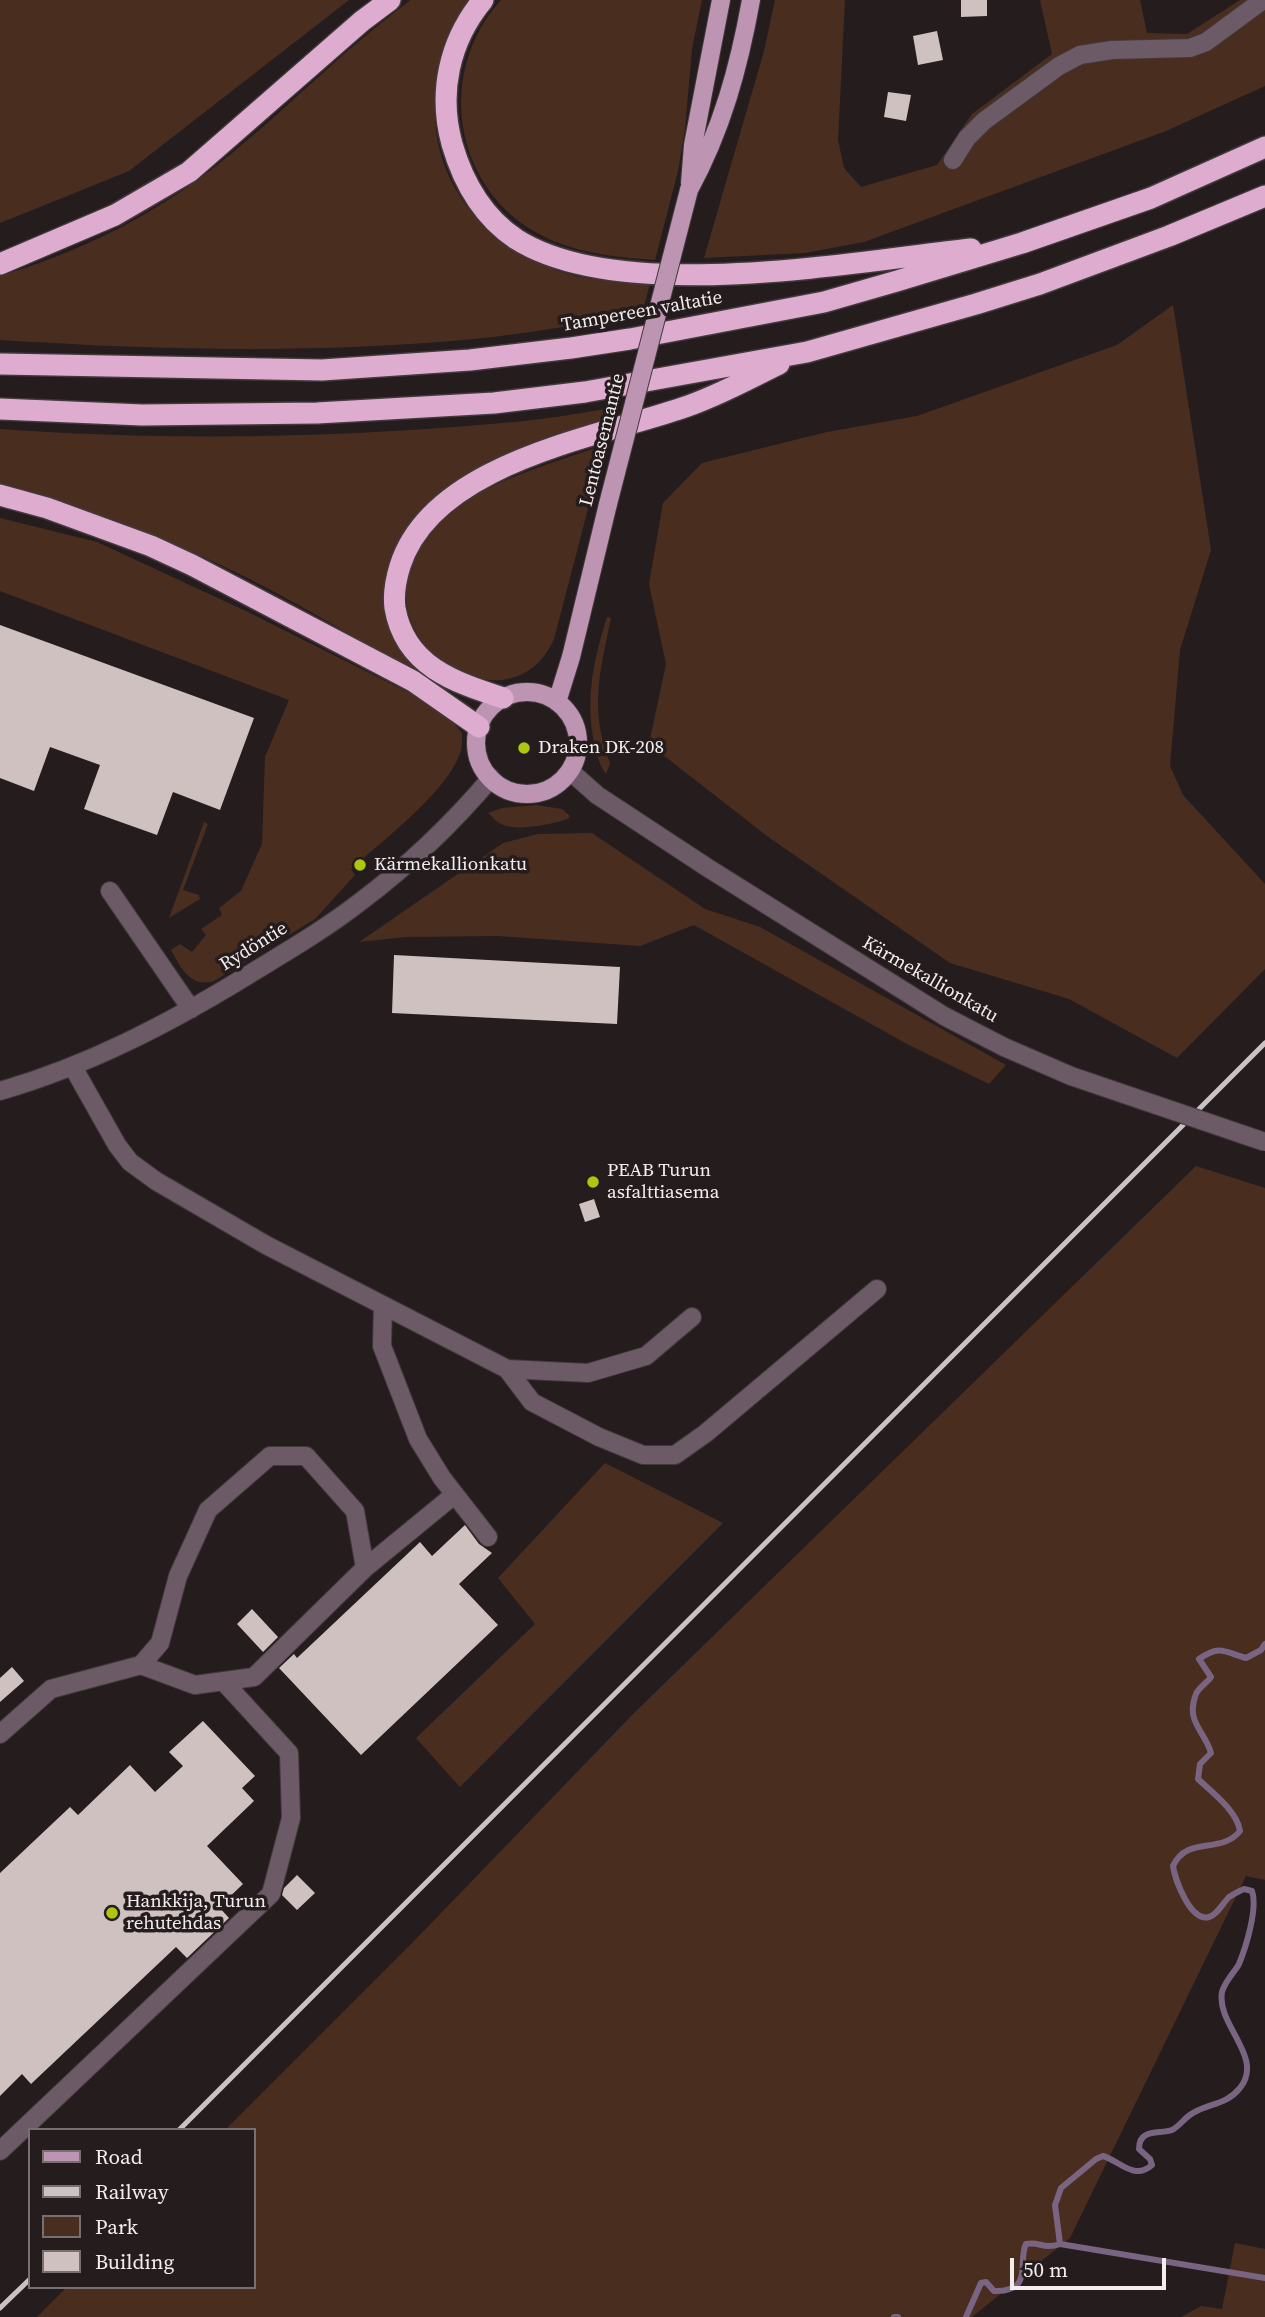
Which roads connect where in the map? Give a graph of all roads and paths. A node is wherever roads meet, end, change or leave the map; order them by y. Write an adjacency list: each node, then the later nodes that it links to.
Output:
1 (390, 0): 11 (highway)
2 (483, 0): 10 (highway)
3 (721, 0): 8 (main road, Lentoasemantie)
4 (751, 0): 8 (main road, Lentoasemantie)
5 (1263, 0): 7 (street)
6 (1265, 148): 10 (highway, Tampereen valtatie)
7 (953, 160)
8 (689, 190): 17 (main road, Lentoasemantie, bridge)
9 (1265, 196): 12 (highway)
10 (1022, 243): 13 (highway, Tampereen valtatie)
11 (0, 264)
12 (807, 352): 14 (highway); 16 (highway)
13 (0, 364)
14 (0, 409)
15 (0, 495): 18 (highway)
16 (503, 698): 17 (main road); 18 (main road)
17 (557, 702): 19 (main road)
18 (479, 727): 20 (main road)
19 (569, 771): 20 (main road); 25 (street, Kärmekallionkatu, bridge)
20 (491, 778): 22 (street, Rydöntie)
21 (110, 891): 22 (street)
22 (191, 1009): 23 (street, Rydöntie)
23 (73, 1067): 24 (street, Rydöntie); 27 (street)
24 (0, 1091)
25 (1265, 1142)
26 (877, 1289): 29 (street)
27 (383, 1305): 29 (street); 30 (street)
28 (692, 1317): 29 (street)
29 (507, 1369)
30 (454, 1495): 31 (street); 32 (street)
31 (488, 1537)
32 (365, 1568): 33 (street); 34 (street)
33 (141, 1665): 34 (street); 35 (street)
34 (223, 1681): 36 (street)
35 (0, 1734)
36 (0, 2151)

